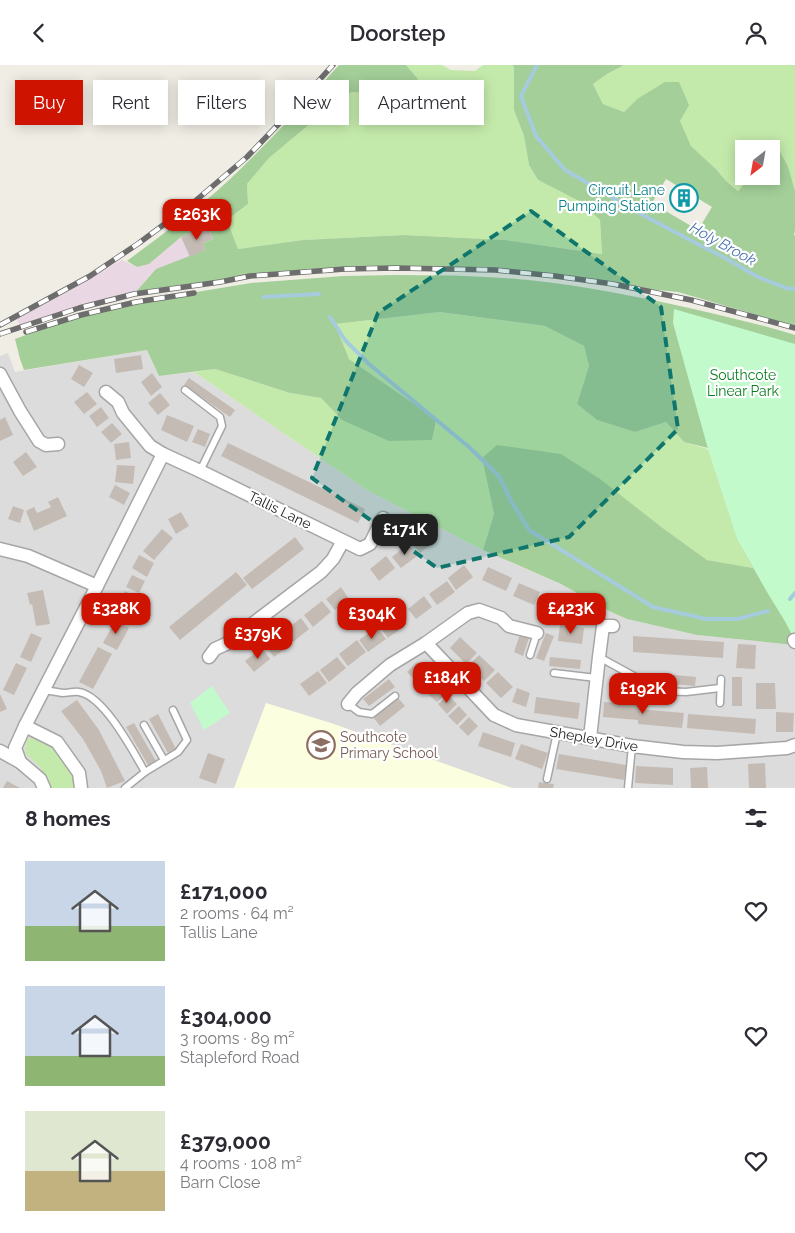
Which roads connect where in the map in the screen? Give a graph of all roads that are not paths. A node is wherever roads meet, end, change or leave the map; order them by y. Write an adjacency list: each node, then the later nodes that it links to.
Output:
1 (0, 374): 4 (street)
2 (185, 390): 6 (lane)
3 (106, 392): 5 (street, Tallis Lane)
4 (58, 444)
5 (163, 454): 6 (street, Tallis Lane); 10 (street)
6 (200, 471): 8 (street, Tallis Lane)
7 (383, 518): 8 (street, Tallis Lane)
8 (343, 541): 15 (street)
9 (0, 549): 10 (street)
10 (98, 586): 21 (street)
11 (613, 626): 16 (street)
12 (537, 633): 13 (street); 14 (lane)
13 (426, 643): 24 (street); 28 (street, Shepley Drive)
14 (530, 655)
15 (209, 657)
16 (599, 657): 18 (street); 20 (lane)
17 (554, 673): 18 (lane)
18 (596, 678): 29 (street)
19 (721, 679): 20 (lane)
20 (720, 688): 23 (lane)
21 (44, 690): 27 (street); 35 (lane)
22 (395, 696): 24 (lane)
23 (720, 703)
24 (348, 704)
25 (173, 710): 33 (lane)
26 (144, 725): 33 (lane)
27 (25, 726): 34 (street); 38 (street)
28 (557, 733): 29 (street, Shepley Drive); 36 (lane)
29 (590, 738): 31 (street, Shepley Drive)
30 (795, 745): 31 (street, Shepley Drive)
31 (632, 747): 40 (lane)
32 (0, 751): 34 (street)
33 (164, 760): 35 (lane)
34 (20, 762): 37 (street)
35 (145, 772): 39 (lane)
36 (546, 779)
37 (44, 788)
38 (81, 788)
39 (125, 788)
40 (628, 788)

